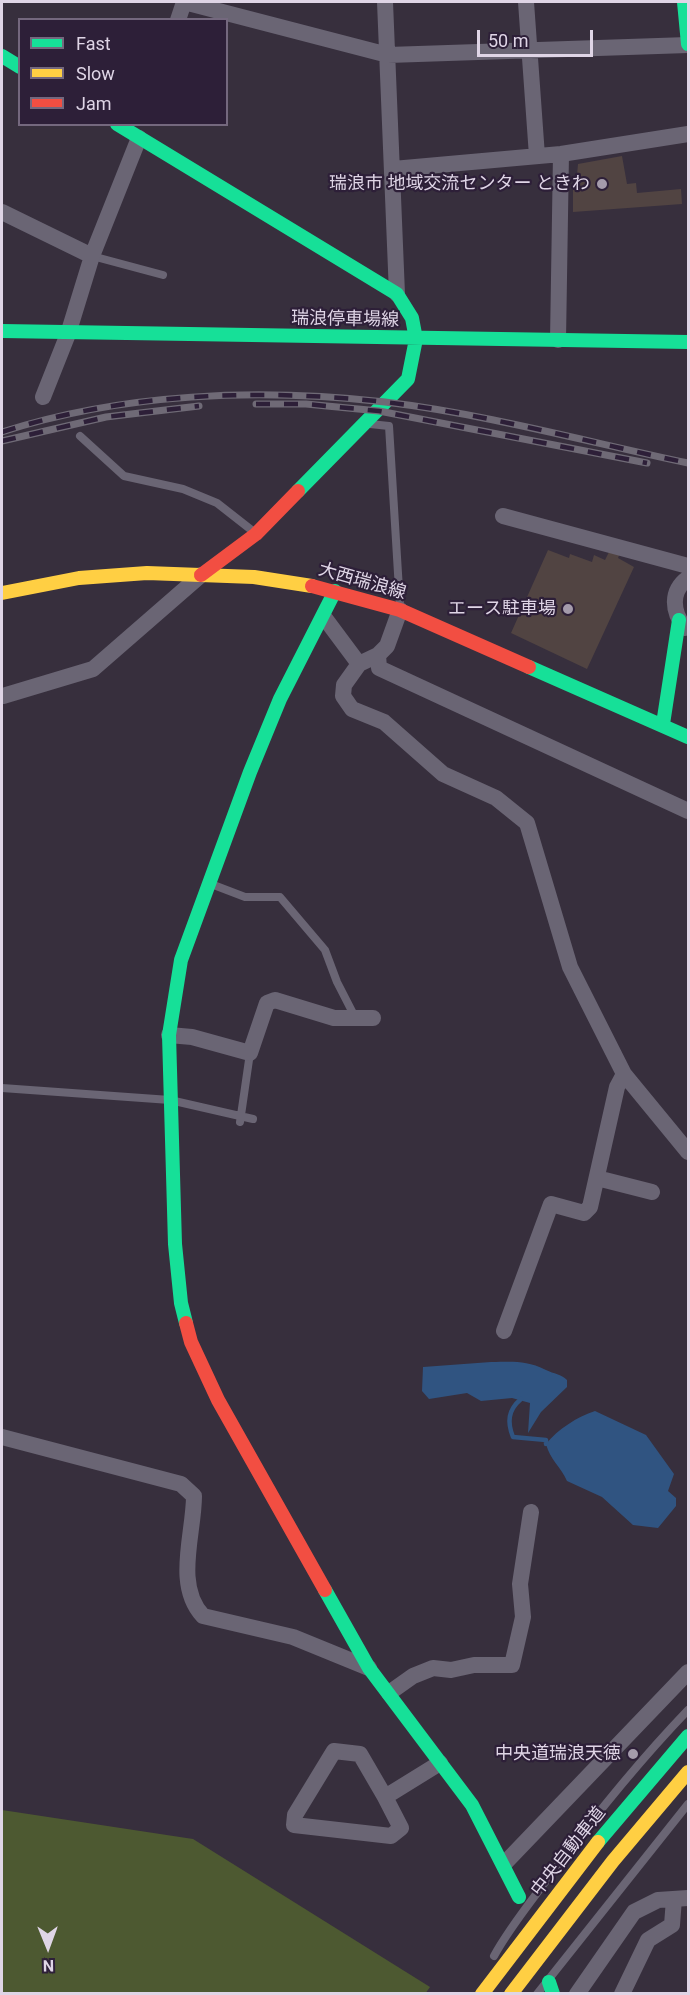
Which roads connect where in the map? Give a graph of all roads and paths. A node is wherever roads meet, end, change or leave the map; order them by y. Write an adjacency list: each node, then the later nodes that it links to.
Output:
1 (184, 2): 5 (street); 8 (street)
2 (385, 2): 8 (street)
3 (526, 2): 7 (street)
4 (684, 2): 6 (main road)
5 (179, 18)
6 (688, 44): 7 (street)
7 (531, 50): 8 (street); 14 (street)
8 (388, 55): 15 (street)
9 (2, 56): 10 (main road)
10 (18, 66)
11 (127, 129): 17 (street); 19 (main road)
12 (688, 134): 13 (street)
13 (561, 154): 14 (street); 23 (street)
14 (537, 156): 15 (street)
15 (393, 169): 19 (street)
16 (2, 212): 17 (street)
17 (93, 256): 18 (lane); 21 (street)
18 (164, 275)
19 (397, 294): 22 (main road)
20 (2, 331): 21 (main road, 瑞浪停車場線)
21 (68, 334): 22 (main road, 瑞浪停車場線); 25 (street)
22 (416, 339): 23 (main road, 瑞浪停車場線); 26 (main road)
23 (558, 340): 24 (main road, 瑞浪停車場線)
24 (688, 342)
25 (43, 397)
26 (367, 423): 29 (main road); 35 (lane)
27 (80, 436): 29 (lane)
28 (503, 516): 30 (street)
29 (256, 534): 31 (main road)
30 (688, 566)
31 (201, 575): 33 (main road, 大西瑞浪線); 34 (main road, 大西瑞浪線); 40 (street)
32 (688, 578): 37 (street)
33 (334, 591): 35 (main road, 大西瑞浪線); 36 (main road)
34 (2, 593)
35 (400, 610): 38 (street); 41 (main road, 大西瑞浪線)
36 (324, 617): 39 (street); 44 (main road)
37 (684, 625): 41 (main road)
38 (378, 655): 39 (street); 43 (street)
39 (359, 664): 49 (street)
40 (2, 694)
41 (663, 724): 42 (main road, 大西瑞浪線)
42 (688, 736)
43 (688, 811)
44 (208, 883): 45 (lane); 47 (main road)
45 (356, 1018): 46 (street); 48 (street)
46 (374, 1018)
47 (169, 1035): 48 (street); 51 (main road)
48 (250, 1053): 52 (lane)
49 (624, 1074): 54 (street); 55 (street)
50 (2, 1088): 51 (lane)
51 (170, 1100): 52 (lane); 60 (main road)
52 (240, 1118): 53 (lane)
53 (253, 1119)
54 (688, 1152)
55 (597, 1178): 56 (street); 57 (street)
56 (652, 1192)
57 (504, 1331)
58 (2, 1437): 60 (street)
59 (531, 1512): 62 (street)
60 (369, 1668): 62 (main road)
61 (688, 1672): 69 (street)
62 (389, 1693): 65 (main road)
63 (688, 1710): 72 (lane)
64 (688, 1736): 75 (main road, 中央自動車道)
65 (440, 1763): 67 (street); 69 (main road)
66 (688, 1772): 76 (main road)
67 (385, 1797): 67 (street)
68 (688, 1804): 77 (lane)
69 (504, 1864): 70 (main road)
70 (519, 1897)
71 (681, 1899): 78 (street); 79 (street)
72 (490, 1964)
73 (484, 1974): 74 (lane)
74 (474, 1994)
75 (482, 1994)
76 (511, 1994)
77 (537, 1994)
78 (577, 1994)
79 (622, 1994)

